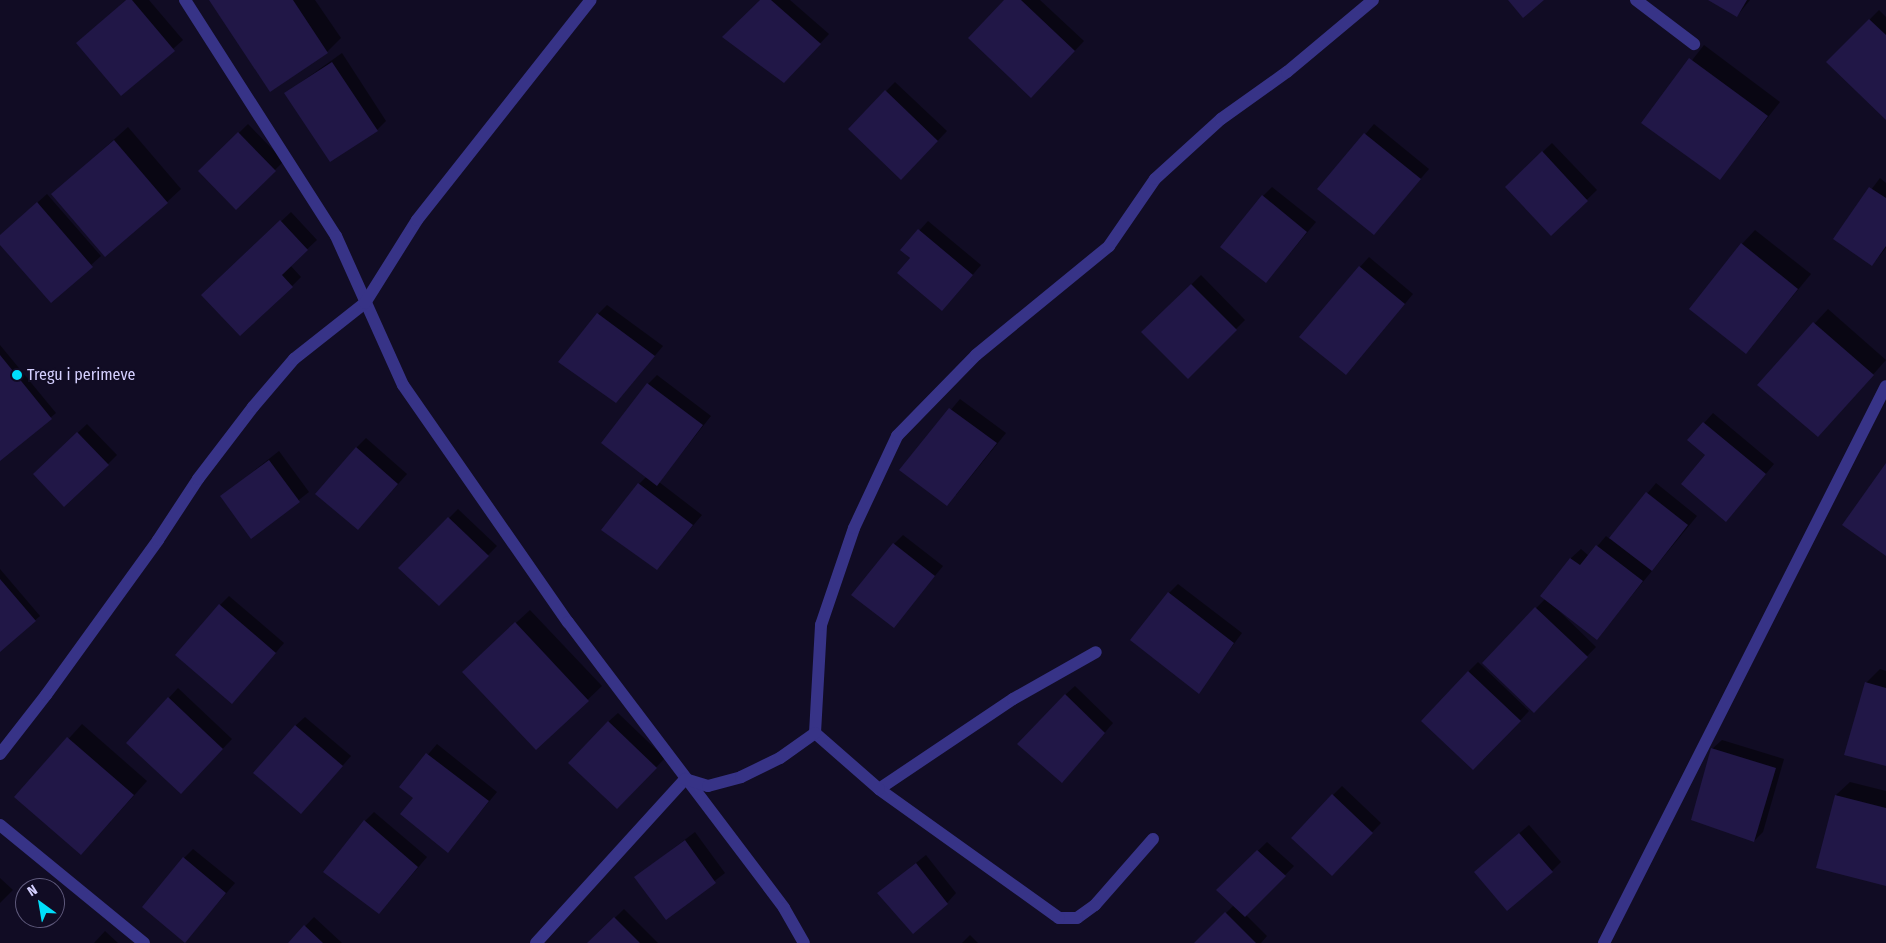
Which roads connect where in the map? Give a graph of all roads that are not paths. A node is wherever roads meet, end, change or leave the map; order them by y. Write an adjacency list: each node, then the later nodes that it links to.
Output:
1 (185, 0): 6 (street)
2 (591, 0): 6 (street)
3 (1372, 0): 9 (street)
4 (1636, 0): 5 (street)
5 (1694, 44)
6 (365, 303): 10 (street); 11 (street)
7 (1886, 386): 18 (street)
8 (1096, 652): 12 (street)
9 (815, 733): 11 (street); 12 (street)
10 (0, 754)
11 (685, 779): 16 (street); 17 (street)
12 (879, 789): 14 (street)
13 (0, 825): 15 (street)
14 (1153, 839)
15 (144, 943)
16 (536, 943)
17 (804, 943)
18 (1604, 943)

